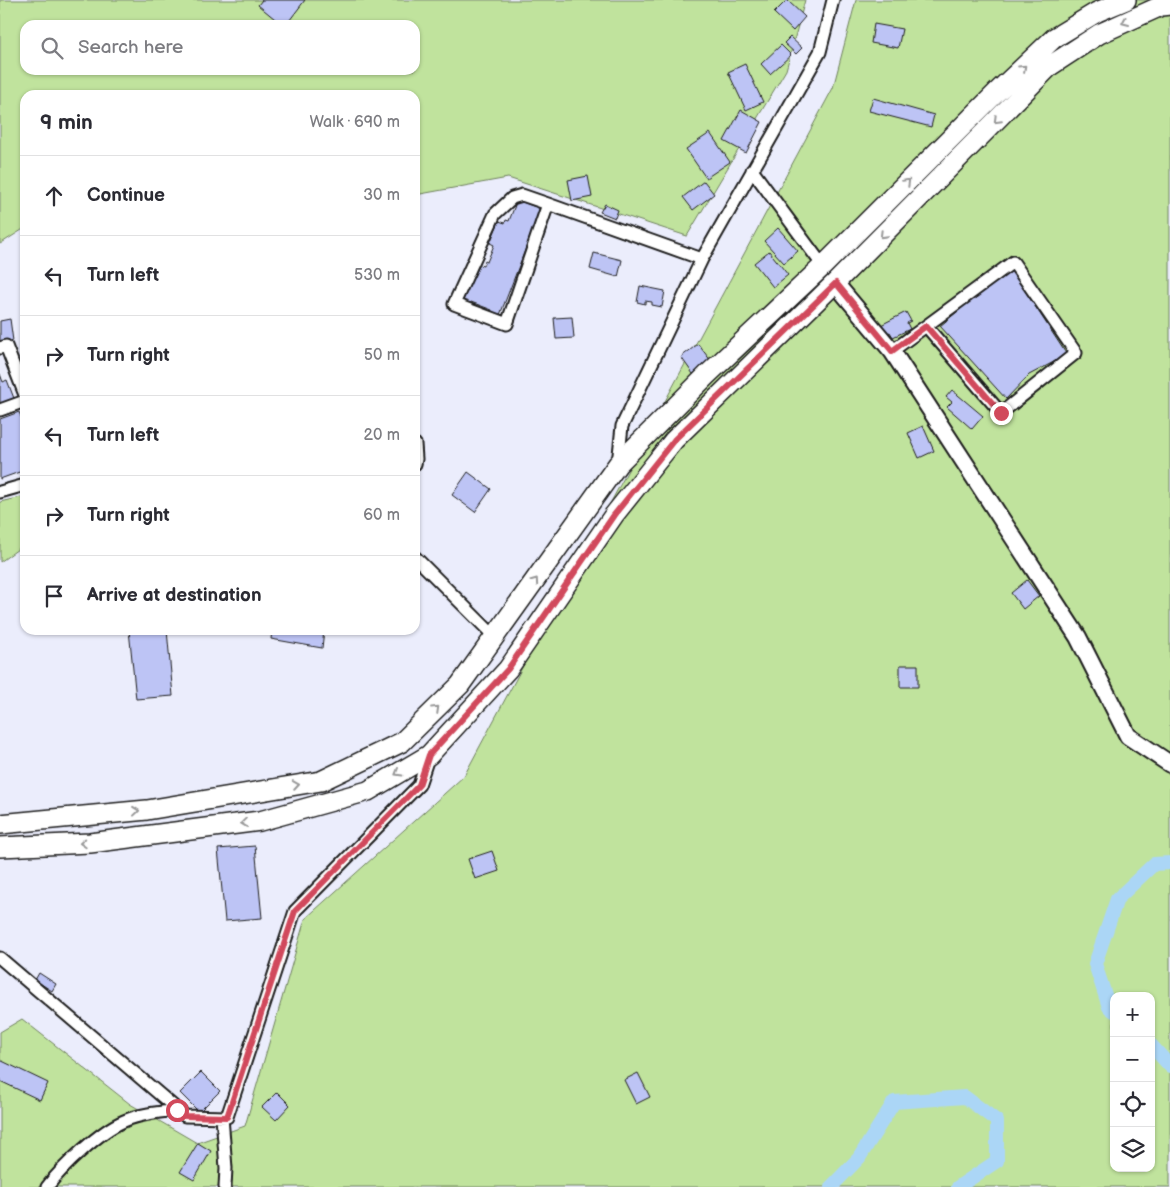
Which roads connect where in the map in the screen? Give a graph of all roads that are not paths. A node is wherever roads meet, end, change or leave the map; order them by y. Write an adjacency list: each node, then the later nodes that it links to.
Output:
1 (833, 0): 4 (street)
2 (1126, 0): 7 (main road, one-way to 2)
3 (1170, 5): 8 (main road, one-way to 8)
4 (752, 170): 6 (street); 7 (street)
5 (548, 204): 5 (street); 6 (street)
6 (702, 259): 15 (street)
7 (823, 266): 15 (main road)
8 (836, 283): 11 (street); 20 (main road)
9 (926, 326): 9 (street); 11 (street)
10 (0, 348): 12 (street)
11 (892, 351): 21 (street)
12 (20, 370)
13 (20, 403): 14 (street)
14 (0, 410)
15 (618, 464): 19 (main road, one-way to 15)
16 (20, 486): 17 (street)
17 (0, 492)
18 (420, 562): 19 (street)
19 (495, 637): 22 (main road, one-way to 19)
20 (429, 755): 23 (main road, one-way to 23); 26 (street)
21 (1170, 764)
22 (0, 824)
23 (0, 847)
24 (0, 958): 25 (street)
25 (177, 1110): 26 (street); 27 (street)
26 (222, 1117): 28 (street)
27 (47, 1187)
28 (225, 1187)

